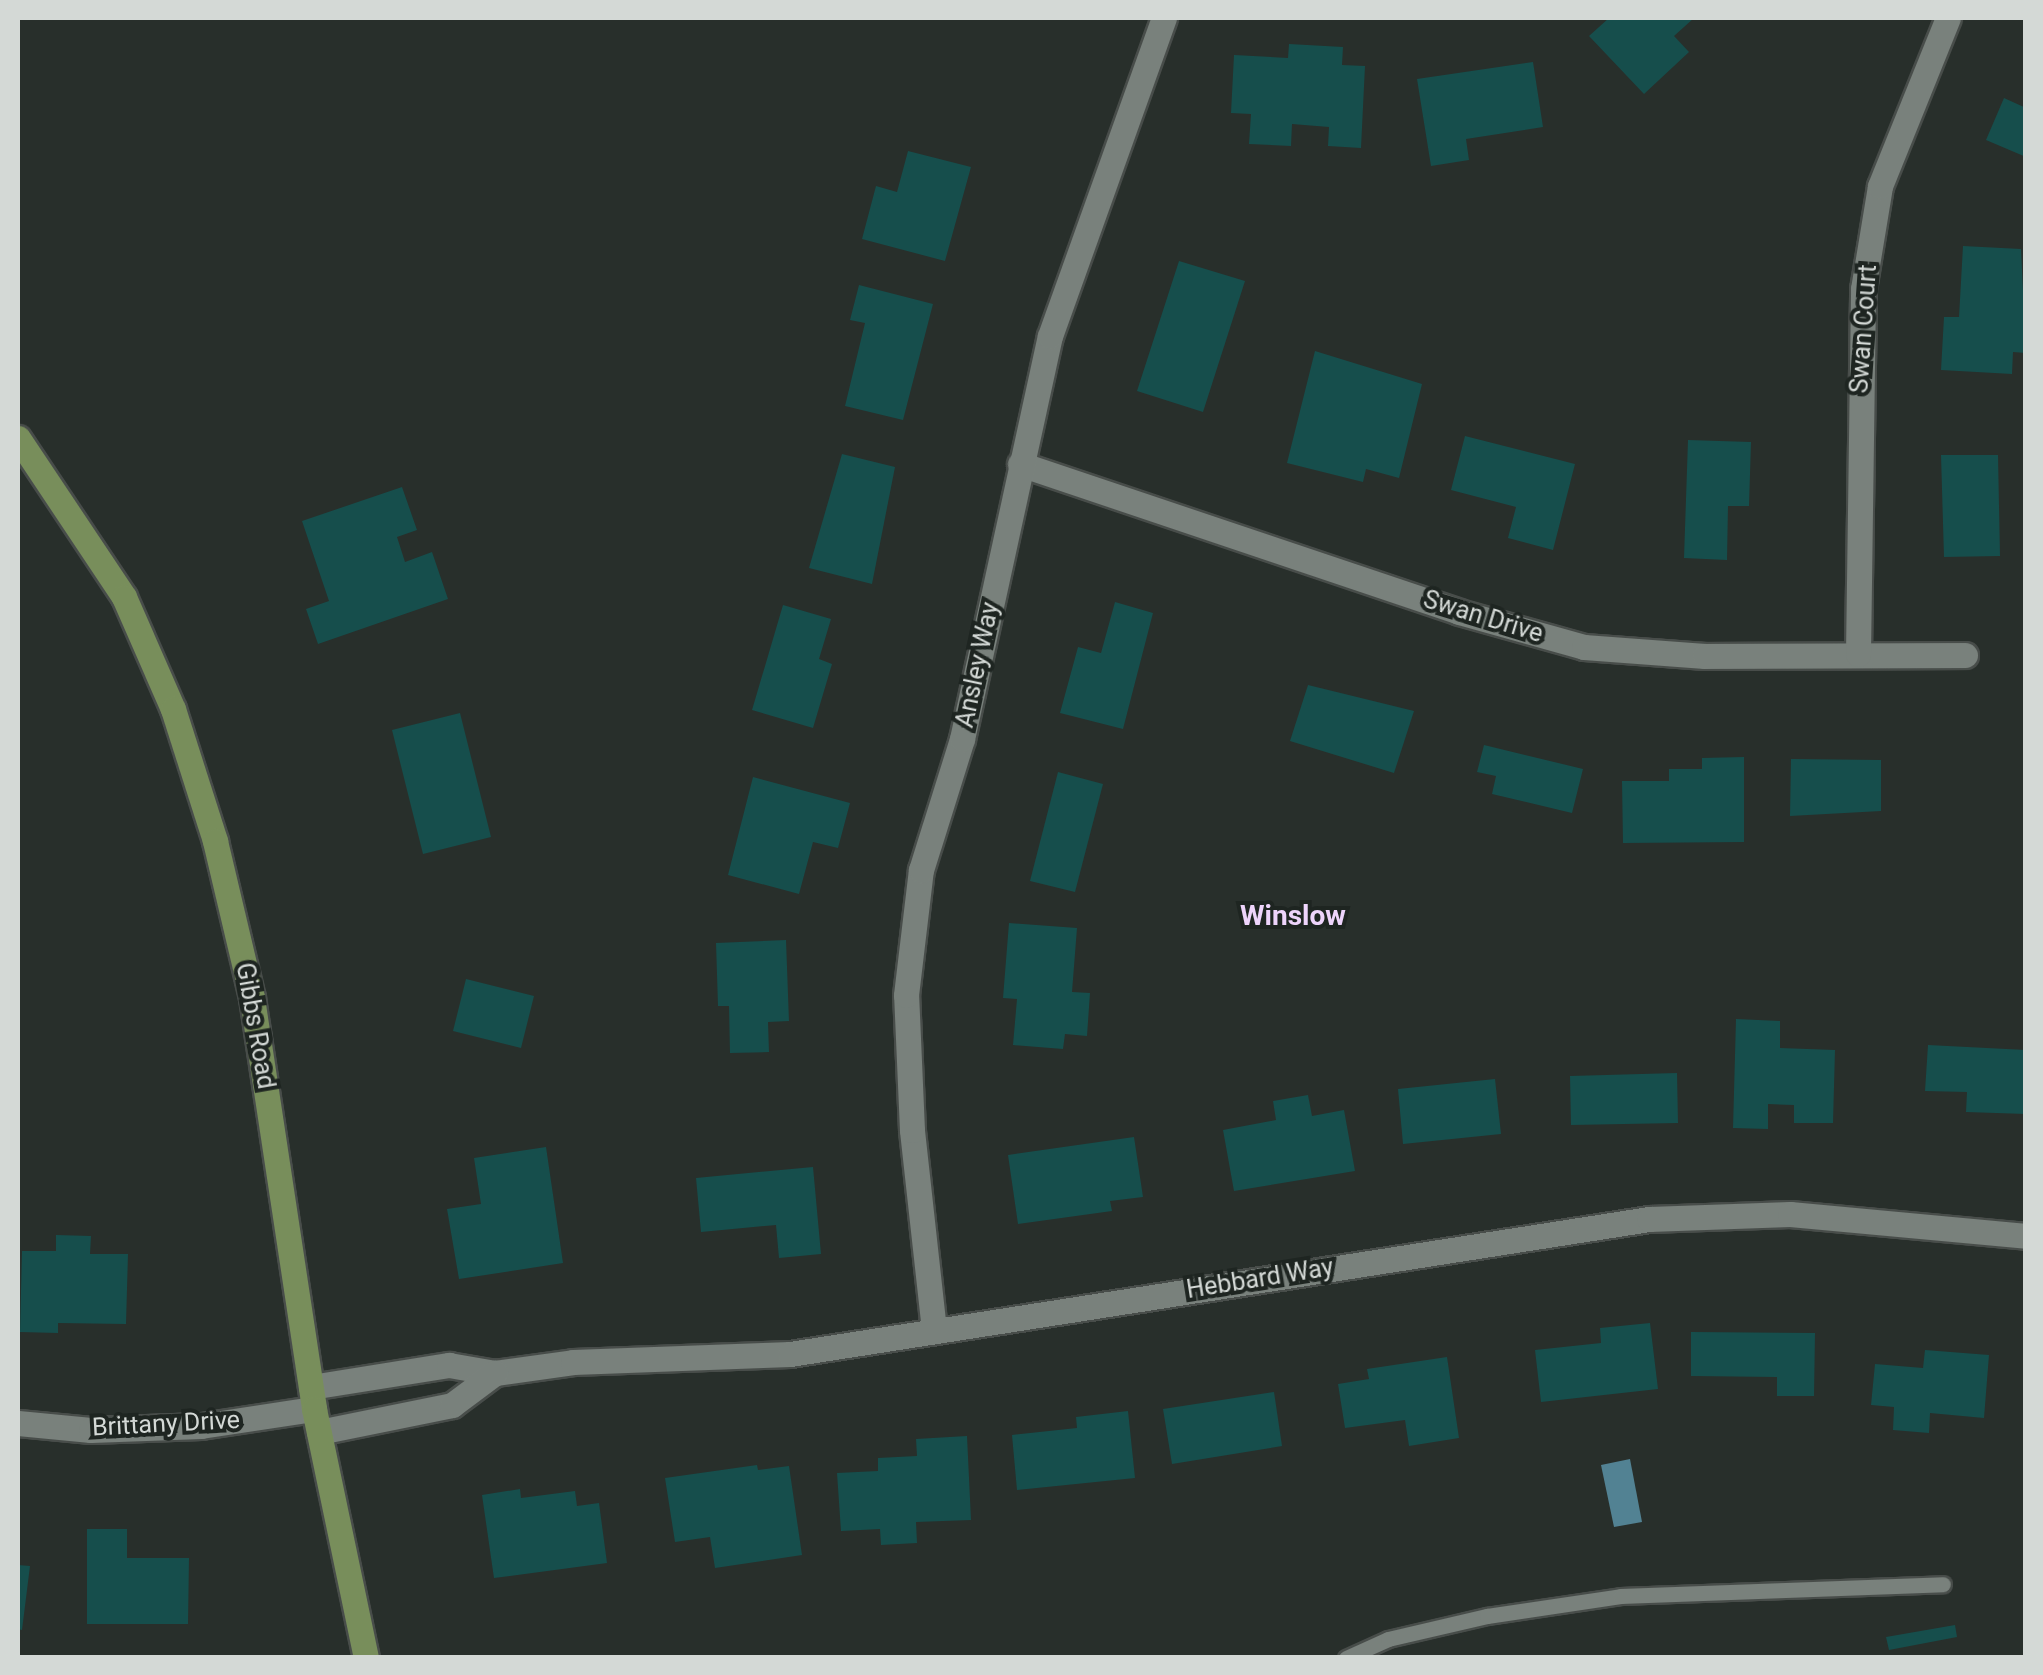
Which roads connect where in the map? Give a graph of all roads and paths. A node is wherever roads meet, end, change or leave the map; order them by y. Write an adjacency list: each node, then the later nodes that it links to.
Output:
1 (1164, 18): 4 (street, Ansley Way)
2 (1948, 18): 5 (street, Swan Court)
3 (18, 438): 10 (street, Gibbs Road)
4 (1020, 464): 5 (street, Swan Drive); 8 (street, Ansley Way)
5 (1858, 654): 6 (street, Swan Drive)
6 (1965, 655)
7 (2026, 1236): 8 (street, Hebbard Way)
8 (934, 1330): 9 (street, Hebbard Way)
9 (495, 1373): 10 (street, Hebbard Way); 10 (street, Hebbard Way)
10 (314, 1409): 11 (street, Brittany Drive); 13 (street, Gibbs Road)
11 (18, 1422)
12 (1942, 1584): 14 (lane)
13 (366, 1658)
14 (1346, 1658)

